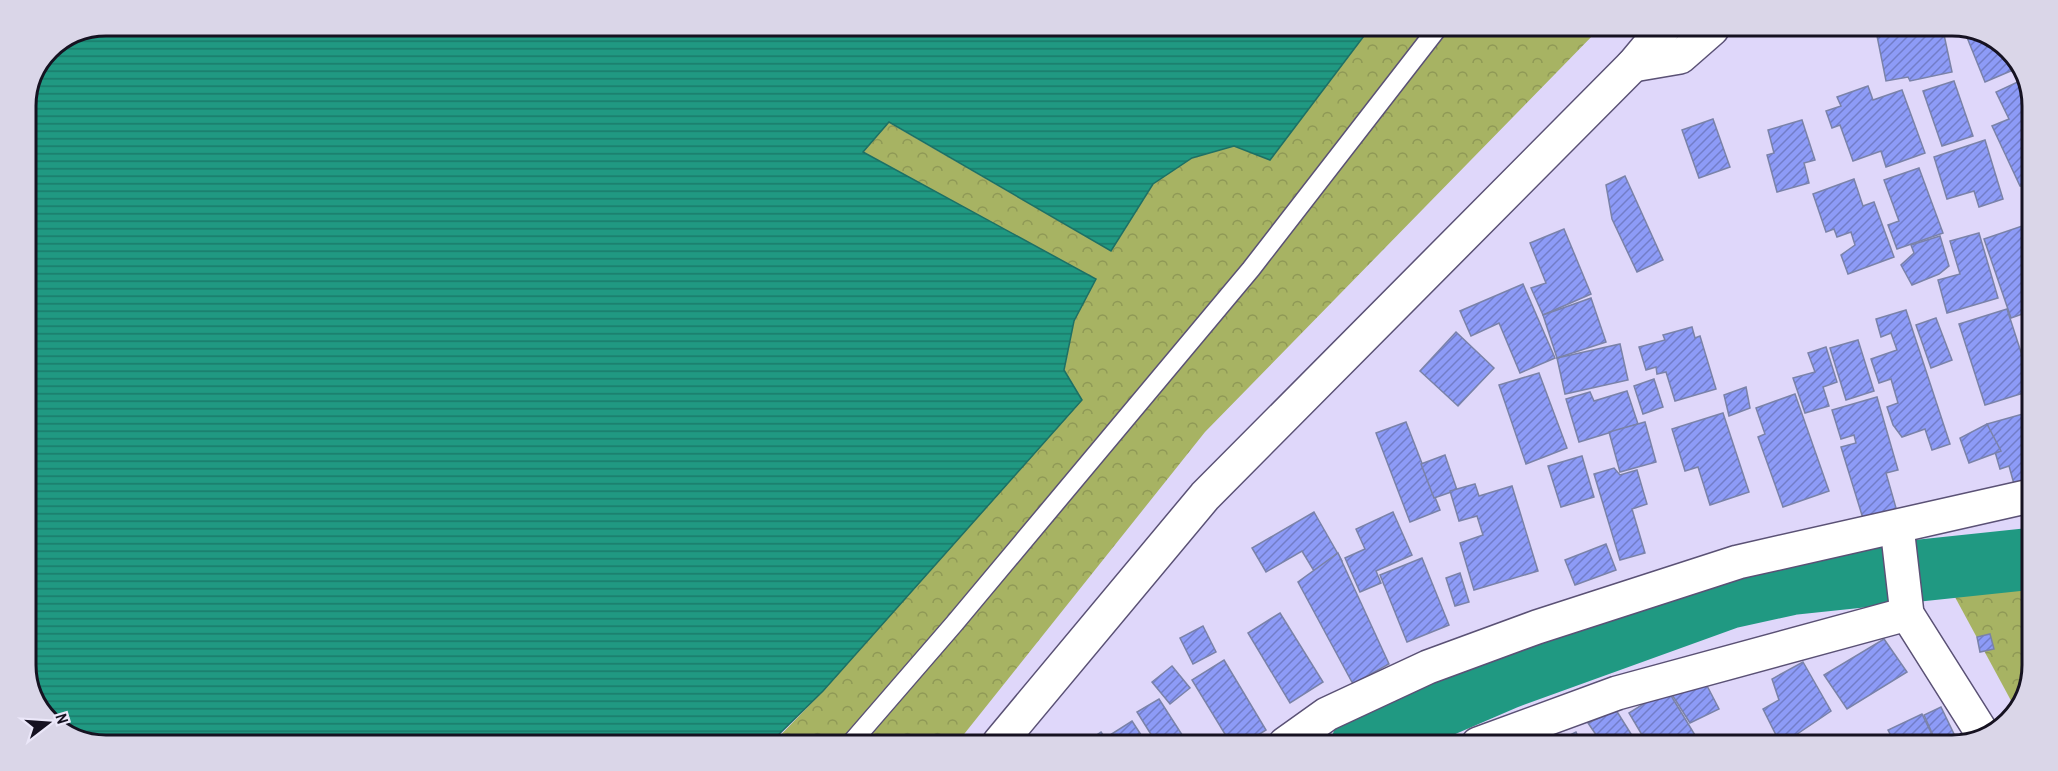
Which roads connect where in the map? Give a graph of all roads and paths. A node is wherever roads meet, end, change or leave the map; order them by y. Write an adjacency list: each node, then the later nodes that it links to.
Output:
1 (1432, 36): 9 (lane)
2 (1657, 36): 4 (street)
3 (1704, 36): 4 (street)
4 (1634, 65): 10 (street)
5 (2022, 498): 6 (street)
6 (1897, 528): 7 (street); 11 (street)
7 (1906, 614): 8 (street); 12 (street)
8 (1980, 729)
9 (858, 735)
10 (1006, 735)
11 (1298, 735)
12 (1503, 735)

